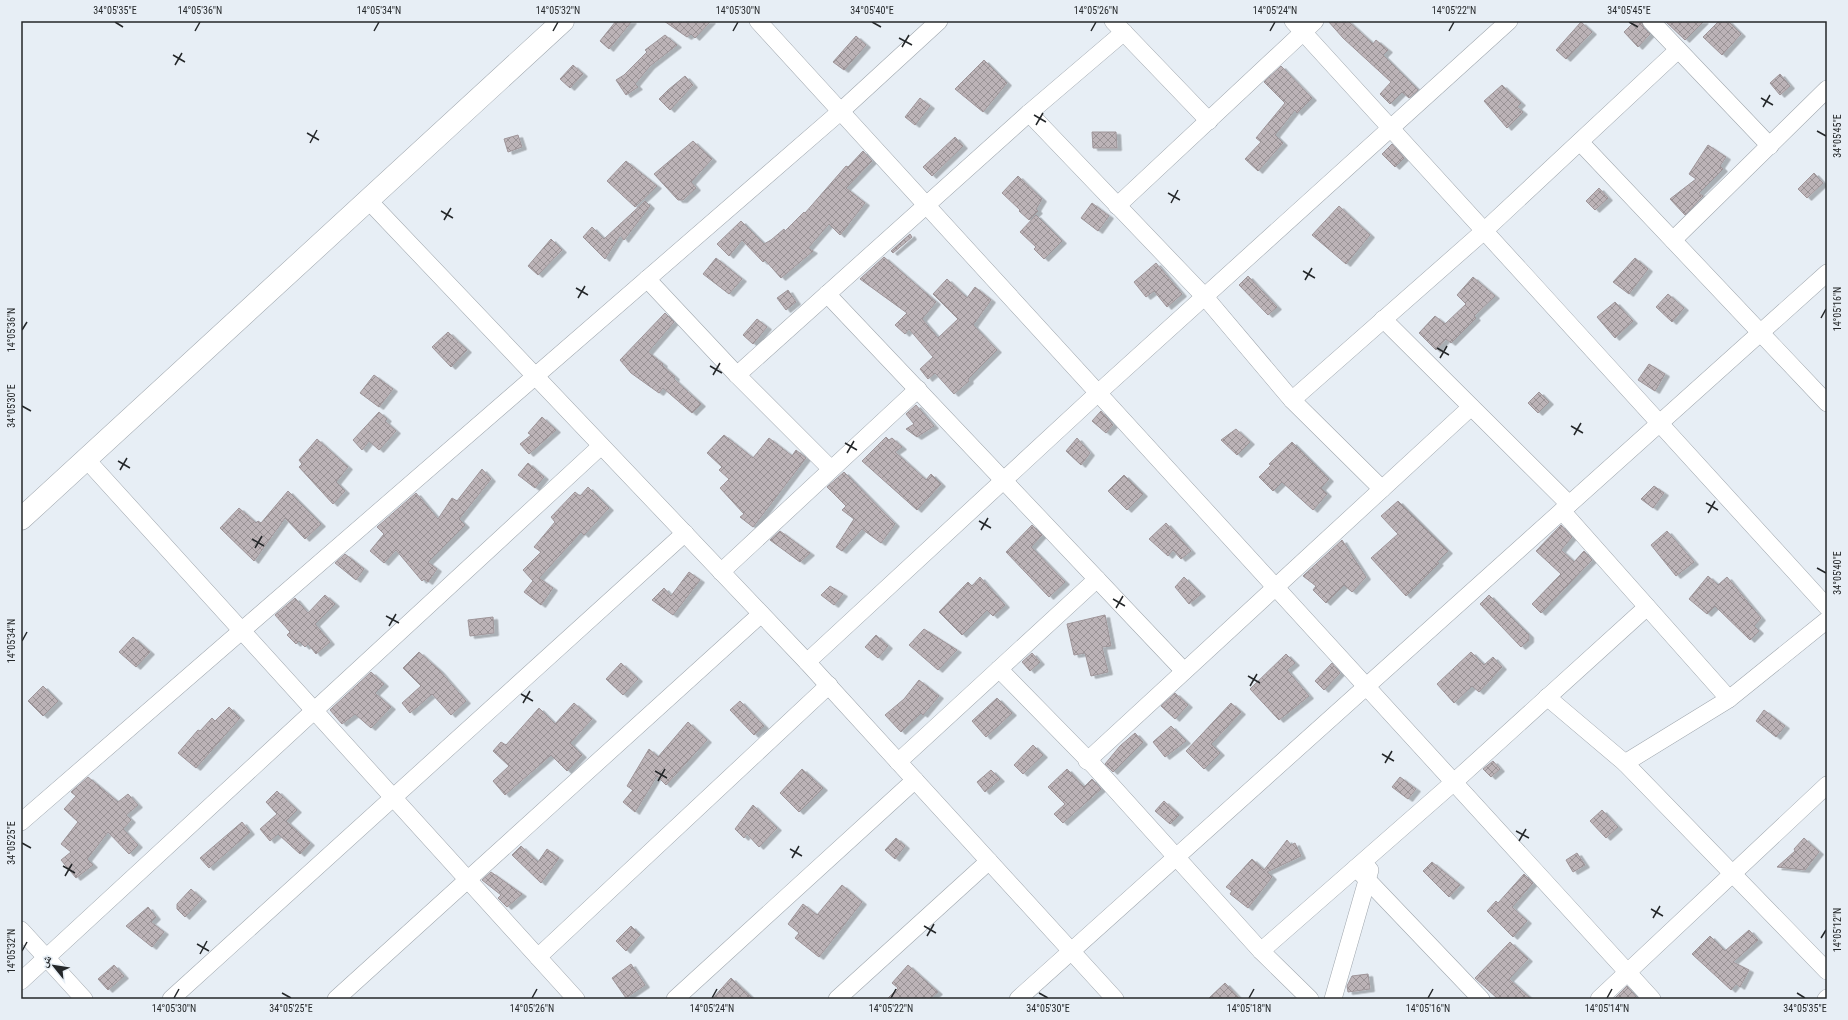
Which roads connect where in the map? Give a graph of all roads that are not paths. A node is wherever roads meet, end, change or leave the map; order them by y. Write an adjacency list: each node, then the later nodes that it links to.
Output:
1 (563, 21): 17 (main road)
2 (758, 21): 11 (street)
3 (939, 21): 11 (street)
4 (1316, 21): 8 (street)
5 (1509, 21): 14 (street)
6 (1651, 21): 9 (street)
7 (1118, 26): 12 (street); 13 (street)
8 (1298, 27): 13 (street); 14 (street)
9 (1678, 50): 15 (street); 16 (street)
10 (1827, 89): 16 (street)
11 (840, 111): 18 (street); 23 (street)
12 (1029, 113): 18 (street); 19 (street)
13 (1209, 121): 19 (street)
14 (1391, 128): 20 (street); 25 (street)
15 (1580, 142): 20 (street); 21 (street)
16 (1770, 146): 21 (street)
17 (368, 200): 29 (street); 37 (main road)
18 (926, 205): 24 (street); 31 (street)
19 (1117, 206): 25 (street)
20 (1484, 231): 26 (street); 35 (street)
21 (1673, 240): 27 (street)
22 (1827, 273): 27 (street)
23 (647, 279): 28 (street); 29 (street)
24 (827, 294): 28 (street); 30 (street)
25 (1205, 297): 31 (street); 32 (street)
26 (1383, 319): 32 (street); 34 (street)
27 (1761, 332): 33 (street); 35 (street)
28 (737, 375): 38 (street)
29 (535, 376): 36 (street); 51 (street)
30 (918, 389): 38 (street); 39 (street)
31 (1098, 393): 39 (street); 46 (street)
32 (1292, 400): 40 (street)
33 (1827, 403)
34 (1471, 407): 40 (street); 41 (street)
35 (1659, 423): 41 (street); 48 (street)
36 (601, 446): 43 (street); 59 (street)
37 (86, 459): 42 (main road); 51 (street)
38 (832, 469): 44 (street)
39 (1004, 480): 45 (street); 52 (street)
40 (1382, 489): 46 (street)
41 (1566, 508): 47 (street); 56 (street)
42 (21, 519)
43 (685, 533): 44 (street); 66 (street)
44 (721, 572): 49 (street)
45 (1098, 579): 53 (street); 54 (street)
46 (1275, 587): 54 (street); 56 (street)
47 (1647, 607): 57 (street); 58 (street)
48 (1827, 607)
49 (762, 614): 52 (street); 72 (street)
50 (1827, 620): 58 (street)
51 (242, 630): 59 (street); 67 (street)
52 (807, 662): 55 (street)
53 (999, 669): 60 (street); 61 (street)
54 (1184, 671): 60 (street)
55 (829, 685): 61 (street); 76 (street)
56 (1366, 686): 64 (street); 68 (street)
57 (1547, 697): 62 (street); 64 (street)
58 (1729, 699): 62 (street)
59 (314, 710): 66 (street); 77 (street)
60 (1087, 760): 68 (street)
61 (898, 762): 63 (street)
62 (1625, 763): 71 (street)
63 (915, 780): 69 (street); 85 (street)
64 (1454, 782): 70 (street); 79 (street)
65 (1827, 785): 71 (street)
66 (393, 798): 72 (street); 82 (street)
67 (21, 822)
68 (1176, 857): 74 (street); 75 (street)
69 (989, 861): 74 (street); 86 (street)
70 (1361, 873): 75 (street); 90 (street); 91 (street)
71 (1733, 874): 78 (street); 79 (street)
72 (468, 880): 76 (street); 83 (street)
73 (21, 930): 77 (street)
74 (1071, 951): 87 (street); 88 (street)
75 (1261, 951): 89 (street)
76 (538, 957): 84 (street)
77 (46, 958): 80 (street); 81 (street)
78 (1827, 971)
79 (1627, 972): 92 (street); 93 (street)
80 (21, 981)
81 (84, 999)
82 (171, 999)
83 (336, 999)
84 (576, 999)
85 (675, 999)
86 (837, 999)
87 (1018, 999)
88 (1115, 999)
89 (1310, 999)
90 (1333, 999)
91 (1481, 999)
92 (1598, 999)
93 (1652, 999)

